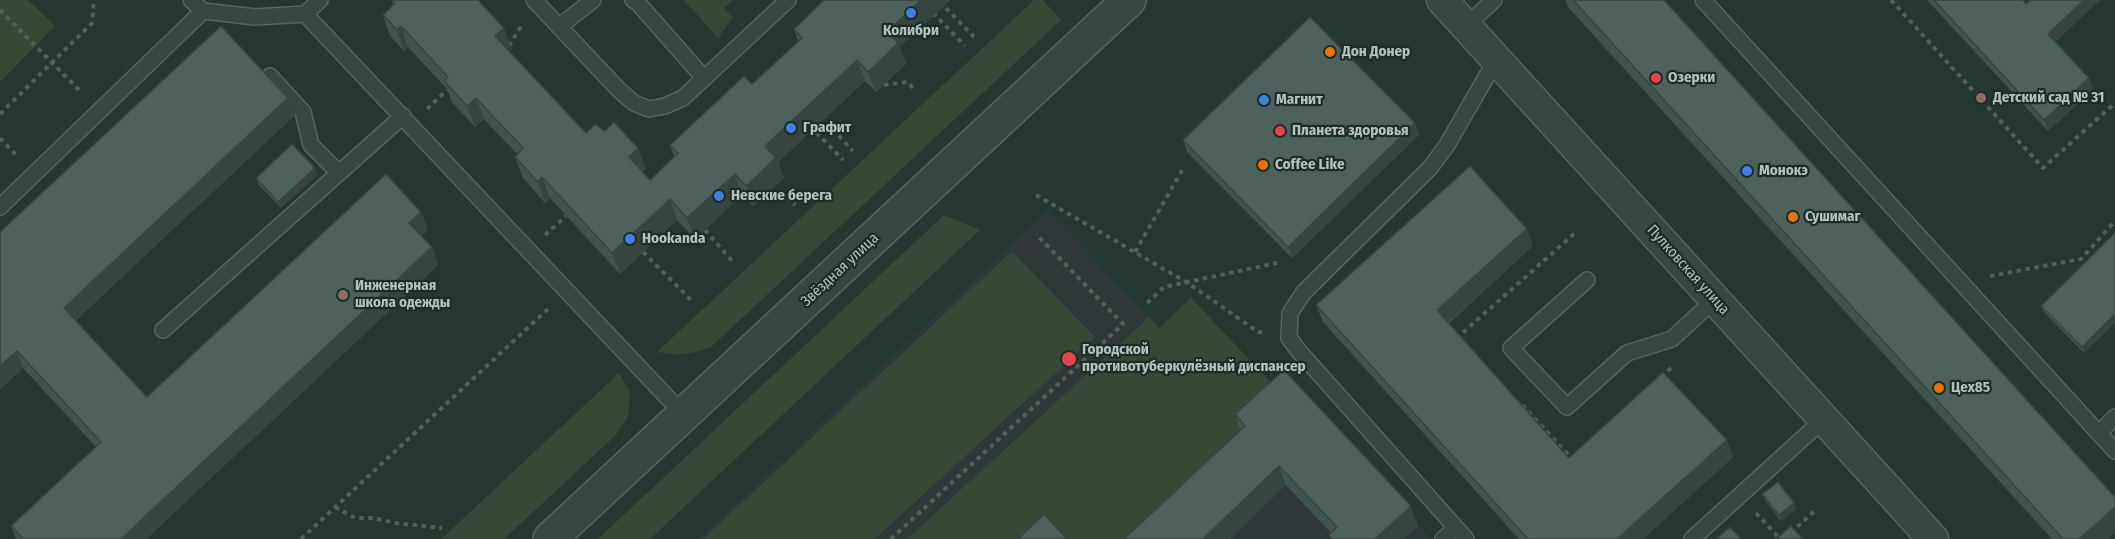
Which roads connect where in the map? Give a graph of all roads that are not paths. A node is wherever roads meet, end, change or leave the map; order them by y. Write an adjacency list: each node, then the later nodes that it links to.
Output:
1 (191, 0): 11 (lane)
2 (320, 0): 12 (lane)
3 (534, 0): 13 (lane)
4 (593, 0): 13 (lane)
5 (633, 0): 17 (lane)
6 (788, 0): 17 (lane)
7 (1129, 0): 24 (street, Звёздная улица)
8 (1442, 0): 14 (street, Пулковская улица)
9 (1494, 0): 14 (lane)
10 (1703, 0): 27 (lane)
11 (203, 11): 12 (lane); 20 (lane)
12 (305, 14): 18 (lane)
13 (560, 26): 17 (lane)
14 (1466, 26): 15 (street, Пулковская улица)
15 (1496, 60): 22 (street, Пулковская улица); 29 (lane)
16 (270, 76): 19 (lane)
17 (704, 78)
18 (403, 116): 19 (lane); 24 (lane)
19 (339, 173): 23 (lane)
20 (0, 207)
21 (1587, 280): 22 (lane)
22 (1715, 299): 26 (street, Пулковская улица)
23 (163, 330)
24 (684, 415): 30 (street, Звёздная улица)
25 (2115, 417): 27 (lane)
26 (1824, 419): 32 (lane); 33 (street, Пулковская улица)
27 (2099, 433): 28 (lane)
28 (2115, 451)
29 (1461, 533): 31 (lane)
30 (550, 539)
31 (1443, 539)
32 (1692, 539)
33 (1933, 539)

